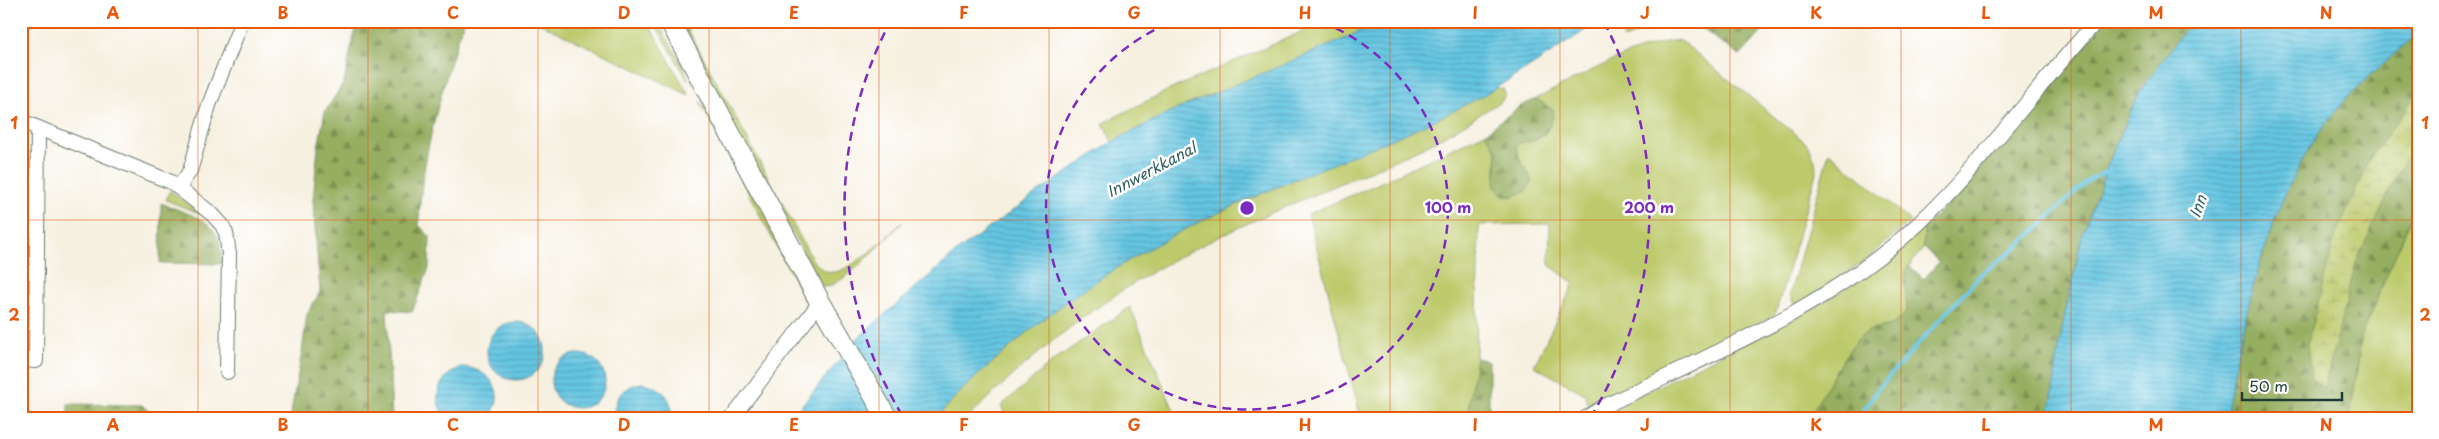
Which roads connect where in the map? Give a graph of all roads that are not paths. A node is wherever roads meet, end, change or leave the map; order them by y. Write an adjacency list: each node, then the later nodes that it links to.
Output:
1 (242, 21): 6 (street)
2 (670, 21): 9 (main road)
3 (2097, 21): 14 (street)
4 (21, 121): 5 (street)
5 (38, 128): 6 (street); 8 (street)
6 (179, 187): 11 (street)
7 (21, 272): 8 (street)
8 (37, 272): 10 (street)
9 (819, 310): 12 (street); 13 (main road)
10 (21, 360)
11 (227, 372)
12 (732, 418)
13 (887, 418)
14 (1586, 418)

